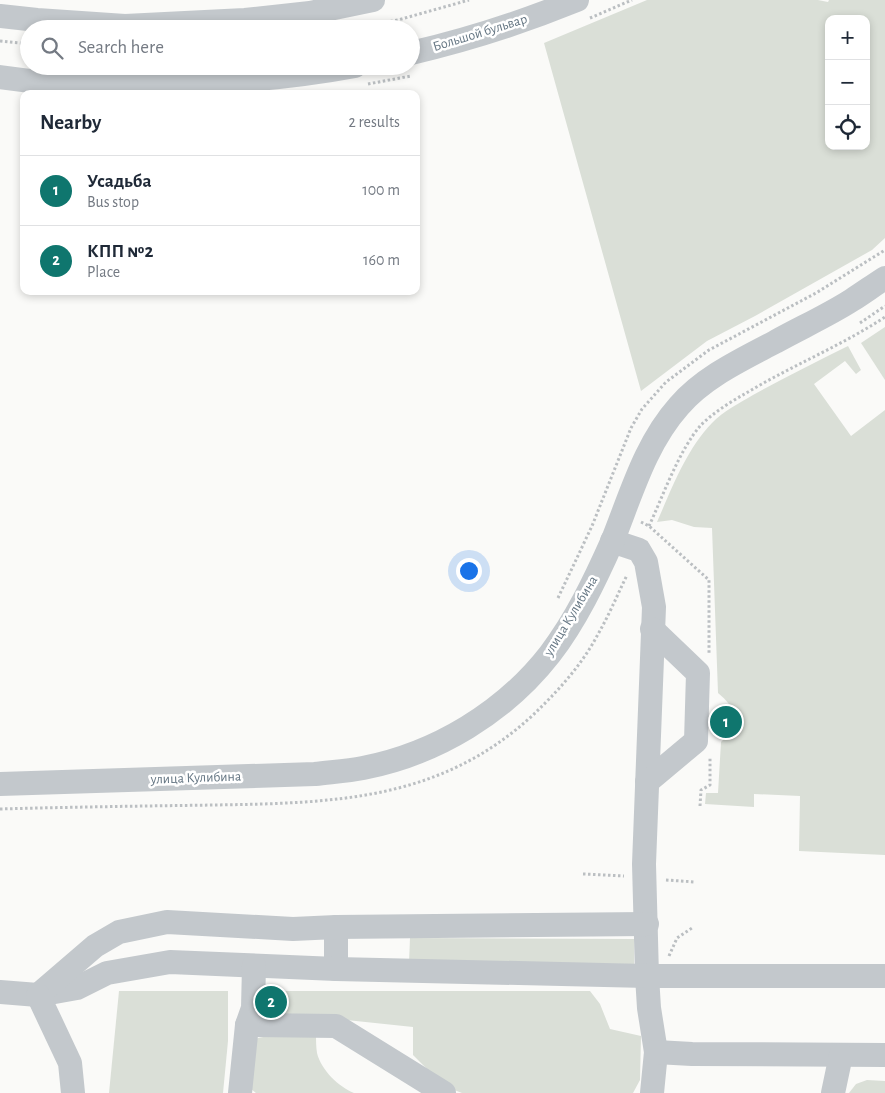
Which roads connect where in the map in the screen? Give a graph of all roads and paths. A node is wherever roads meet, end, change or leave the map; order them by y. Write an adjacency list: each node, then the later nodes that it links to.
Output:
1 (373, 0): 5 (street)
2 (469, 0): 8 (path)
3 (577, 0): 11 (street, Большой бульвар)
4 (0, 16): 6 (street)
5 (245, 16): 7 (street)
6 (37, 20)
7 (197, 20)
8 (398, 20)
9 (0, 41): 10 (path)
10 (20, 43)
11 (420, 51)
12 (237, 75): 13 (street)
13 (0, 77)
14 (885, 250): 26 (path)
15 (885, 278): 25 (street, улица Кулибина)
16 (885, 306): 18 (path)
17 (885, 317): 20 (path)
18 (853, 326)
19 (685, 439): 20 (path)
20 (690, 442): 22 (path)
21 (667, 473): 22 (path)
22 (673, 475): 24 (path)
23 (644, 513): 25 (path)
24 (649, 526)
25 (620, 544): 27 (street); 29 (street, улица Кулибина)
26 (556, 604)
27 (652, 629): 28 (street); 28 (street)
28 (647, 782): 34 (street)
29 (0, 784)
30 (583, 874): 31 (path)
31 (624, 877)
32 (665, 880): 33 (path)
33 (695, 882)
34 (647, 924): 36 (street); 41 (street)
35 (261, 927): 36 (street); 39 (street); 44 (street)
36 (336, 927): 40 (street)
37 (692, 928): 38 (path)
38 (669, 956)
39 (258, 966): 40 (street); 44 (street); 45 (street)
40 (336, 969): 41 (street)
41 (647, 976): 42 (street); 46 (street)
42 (885, 976)
43 (0, 992): 44 (street)
44 (38, 995): 49 (street)
45 (247, 1025): 50 (street); 51 (street)
46 (656, 1052): 47 (street); 52 (street)
47 (841, 1055): 48 (street); 53 (street)
48 (885, 1055)
49 (73, 1093)
50 (240, 1093)
51 (444, 1093)
52 (652, 1093)
53 (834, 1093)

